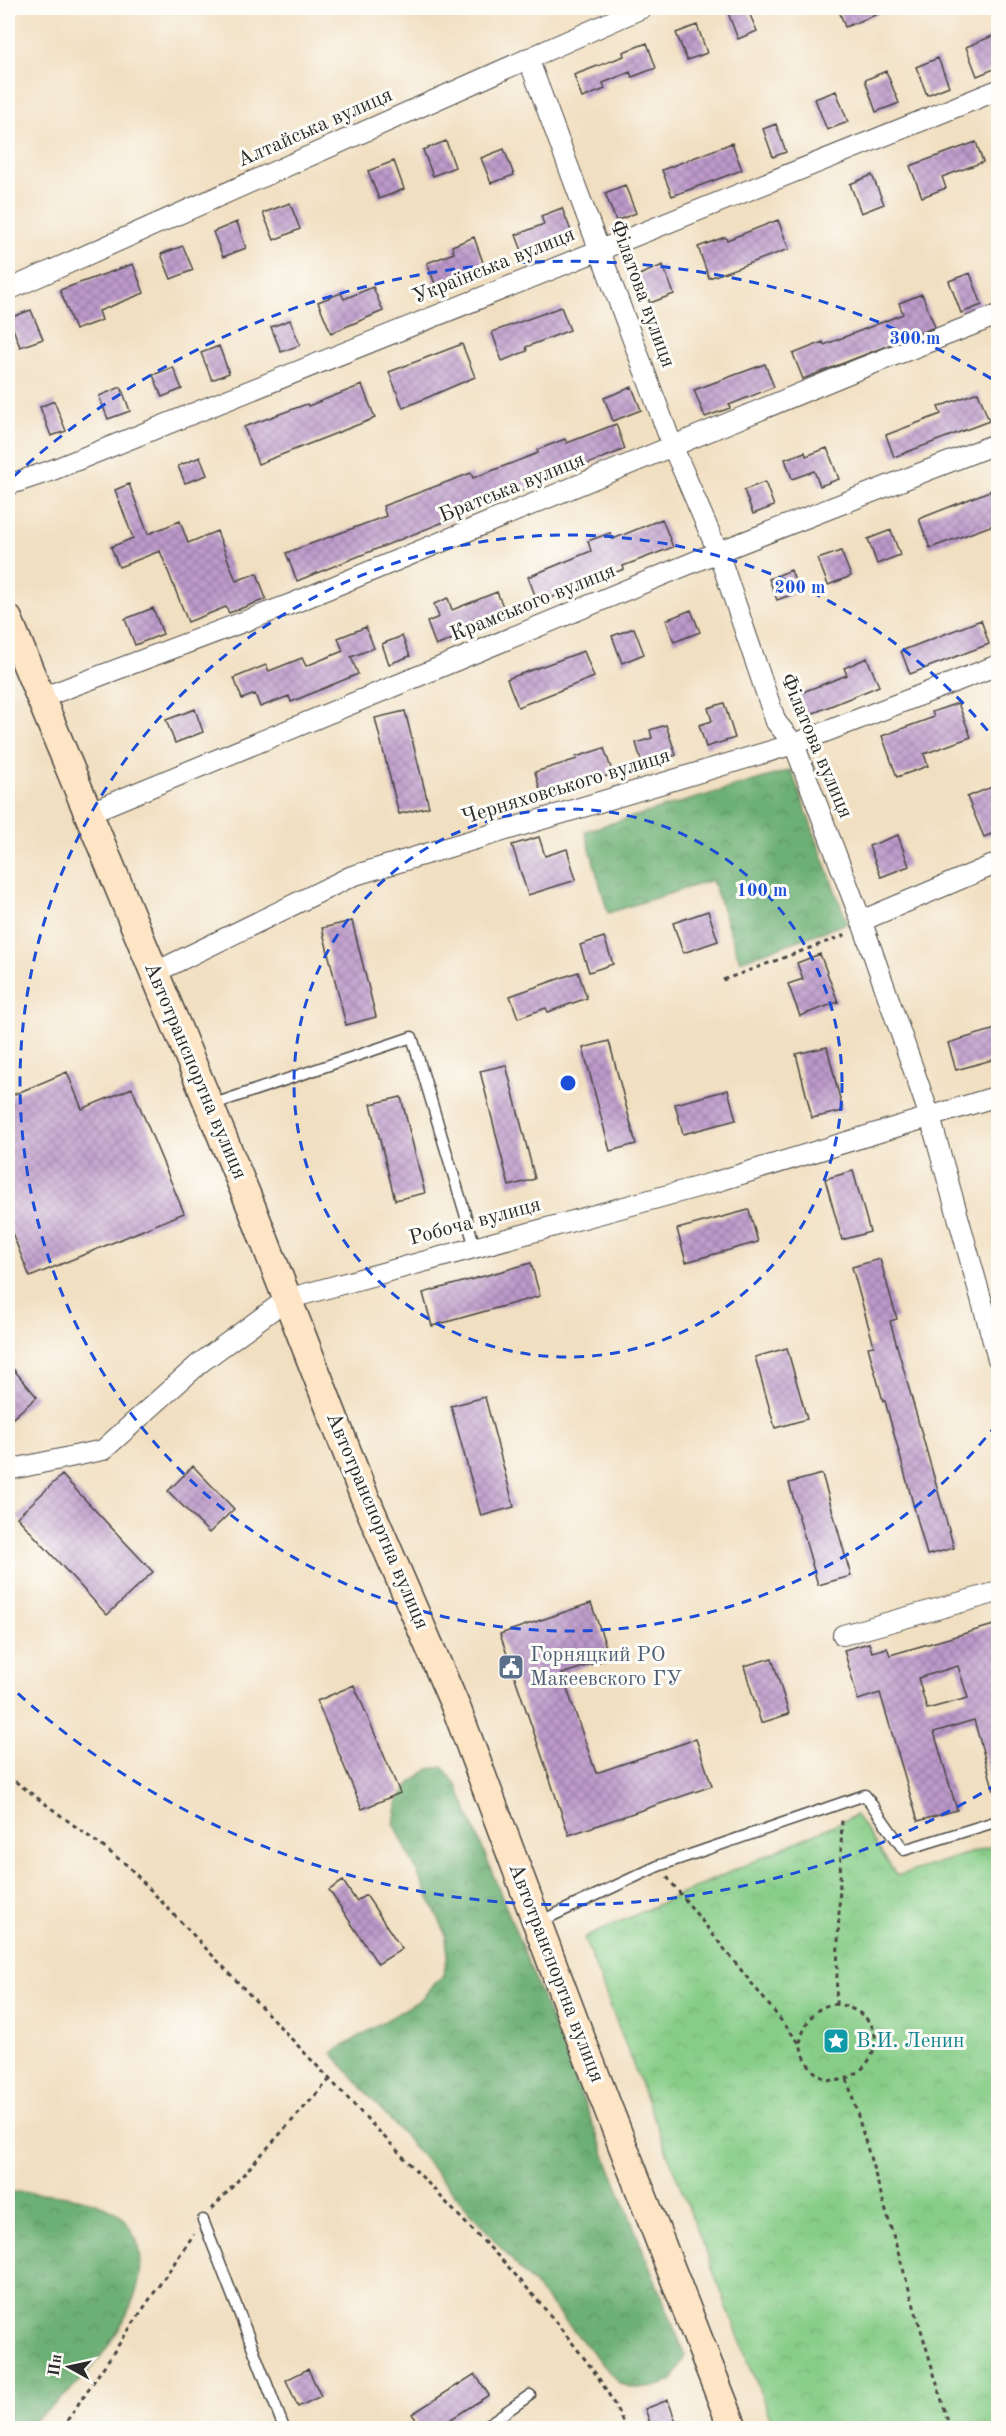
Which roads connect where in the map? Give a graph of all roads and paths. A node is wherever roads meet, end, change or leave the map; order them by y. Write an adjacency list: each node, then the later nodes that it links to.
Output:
1 (642, 8): 2 (street, Алтайська вулиця)
2 (528, 58): 4 (street, Філатова вулиця); 5 (street, Алтайська вулиця)
3 (999, 90): 4 (street, Українська вулиця)
4 (600, 249): 8 (street, Філатова вулиця); 9 (street, Українська вулиця)
5 (8, 290)
6 (999, 315): 8 (street, Братська вулиця)
7 (999, 443): 10 (street, Крамського вулиця)
8 (672, 446): 10 (street, Філатова вулиця); 13 (street, Братська вулиця)
9 (8, 485)
10 (718, 552): 14 (street, Філатова вулиця); 15 (street, Крамського вулиця)
11 (8, 619): 13 (main road, Автотранспортна вулиця)
12 (999, 665): 14 (street, Черняховського вулиця)
13 (41, 698): 15 (main road, Автотранспортна вулиця)
14 (794, 744): 17 (street, Філатова вулиця); 18 (street, Черняховського вулиця)
15 (88, 813): 18 (main road, Автотранспортна вулиця)
16 (999, 863): 17 (street)
17 (862, 925): 19 (path); 22 (street, Філатова вулиця)
18 (154, 973): 21 (main road, Автотранспортна вулиця)
19 (723, 980)
20 (999, 1096): 22 (street, Робоча вулиця)
21 (209, 1105): 23 (lane); 24 (main road, Автотранспортна вулиця)
22 (930, 1117): 23 (street, Робоча вулиця); 25 (street, Філатова вулиця)
23 (475, 1247): 24 (street, Робоча вулиця)
24 (287, 1299): 26 (street, Робоча вулиця); 33 (main road, Автотранспортна вулиця)
25 (999, 1359)
26 (8, 1470)
27 (999, 1592): 28 (street)
28 (843, 1635)
29 (8, 1776): 36 (path)
30 (842, 1803): 31 (lane); 32 (lane); 34 (path)
31 (999, 1821)
32 (658, 1866): 33 (lane); 35 (path)
33 (537, 1923): 44 (main road, Автотранспортна вулиця)
34 (836, 2006): 35 (path); 37 (path)
35 (800, 2044): 37 (path)
36 (330, 2079): 38 (path); 43 (path)
37 (847, 2079): 45 (path)
38 (202, 2220): 40 (path); 41 (lane)
39 (530, 2395): 42 (lane)
40 (62, 2428)
41 (284, 2428)
42 (483, 2428)
43 (625, 2428)
44 (733, 2428)
45 (950, 2428)

